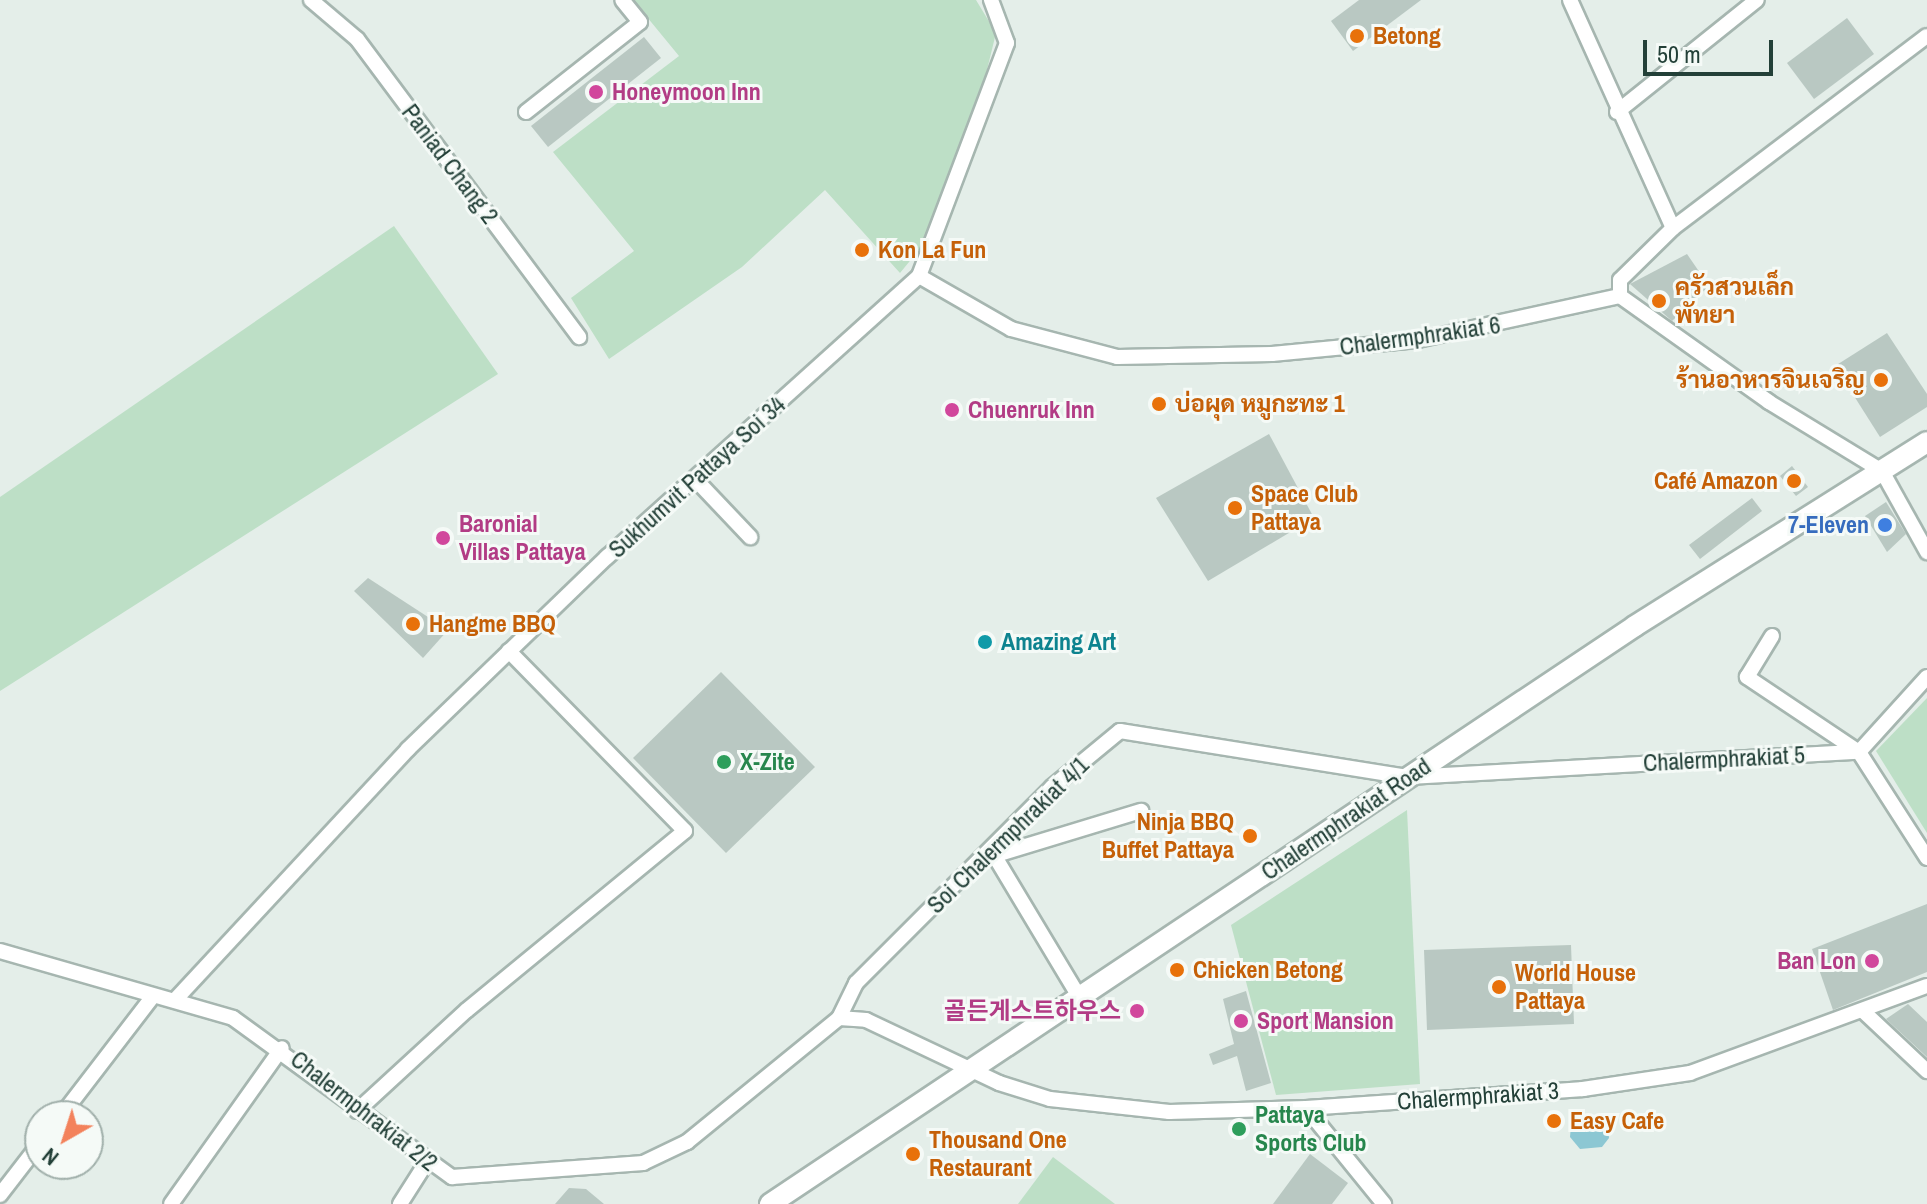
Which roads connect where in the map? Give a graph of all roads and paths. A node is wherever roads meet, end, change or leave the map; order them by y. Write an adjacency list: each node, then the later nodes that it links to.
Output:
1 (311, 0): 12 (street, Paniad Chang 2)
2 (622, 0): 7 (street)
3 (991, 0): 10 (street, Sukhumvit Pattaya Soi 34)
4 (1570, 0): 8 (street)
5 (1757, 0): 8 (street)
6 (1927, 36): 9 (street)
7 (526, 112)
8 (1617, 112): 9 (street)
9 (1673, 228): 11 (street)
10 (919, 276): 11 (street, Chalermphrakiat 6); 15 (street, Sukhumvit Pattaya Soi 34)
11 (1620, 296): 14 (street)
12 (579, 337)
13 (1927, 442): 14 (main road, Chalermphrakiat Road)
14 (1882, 471): 17 (street); 22 (main road, Chalermphrakiat Road)
15 (696, 480): 16 (street); 19 (street, Sukhumvit Pattaya Soi 34)
16 (750, 537)
17 (1927, 552)
18 (1772, 636): 21 (street, Chalermphrakiat 5)
19 (509, 651): 30 (street, Sukhumvit Pattaya Soi 34); 38 (street)
20 (1927, 677): 21 (street)
21 (1859, 752): 22 (street, Chalermphrakiat 5); 25 (street)
22 (1407, 777): 24 (street, Soi Chalermphrakiat 4/1); 29 (main road, Chalermphrakiat Road)
23 (1141, 811): 24 (street)
24 (994, 853): 29 (street); 32 (street, Soi Chalermphrakiat 4/1)
25 (1927, 858)
26 (0, 951): 28 (street, Chalermphrakiat 2/2)
27 (1927, 986): 31 (street, Chalermphrakiat 3)
28 (153, 996): 30 (street, Chalermphrakiat 2/2); 36 (street)
29 (1080, 998): 34 (main road, Chalermphrakiat Road)
30 (175, 1000): 33 (street, Chalermphrakiat 2/2)
31 (1863, 1011): 35 (street); 37 (street, Chalermphrakiat 3)
32 (839, 1018): 34 (street); 39 (street, Chalermphrakiat 2/2)
33 (282, 1048): 38 (street, Chalermphrakiat 2/2); 42 (street)
34 (973, 1069): 37 (street, Chalermphrakiat 3); 44 (main road, Chalermphrakiat Road)
35 (1927, 1071)
36 (73, 1100)
37 (1306, 1108): 45 (street)
38 (357, 1111): 39 (street, Chalermphrakiat 2/2)
39 (426, 1163): 43 (street)
40 (24, 1164): 41 (street)
41 (0, 1195)
42 (171, 1204)
43 (400, 1204)
44 (770, 1204)
45 (1384, 1204)

